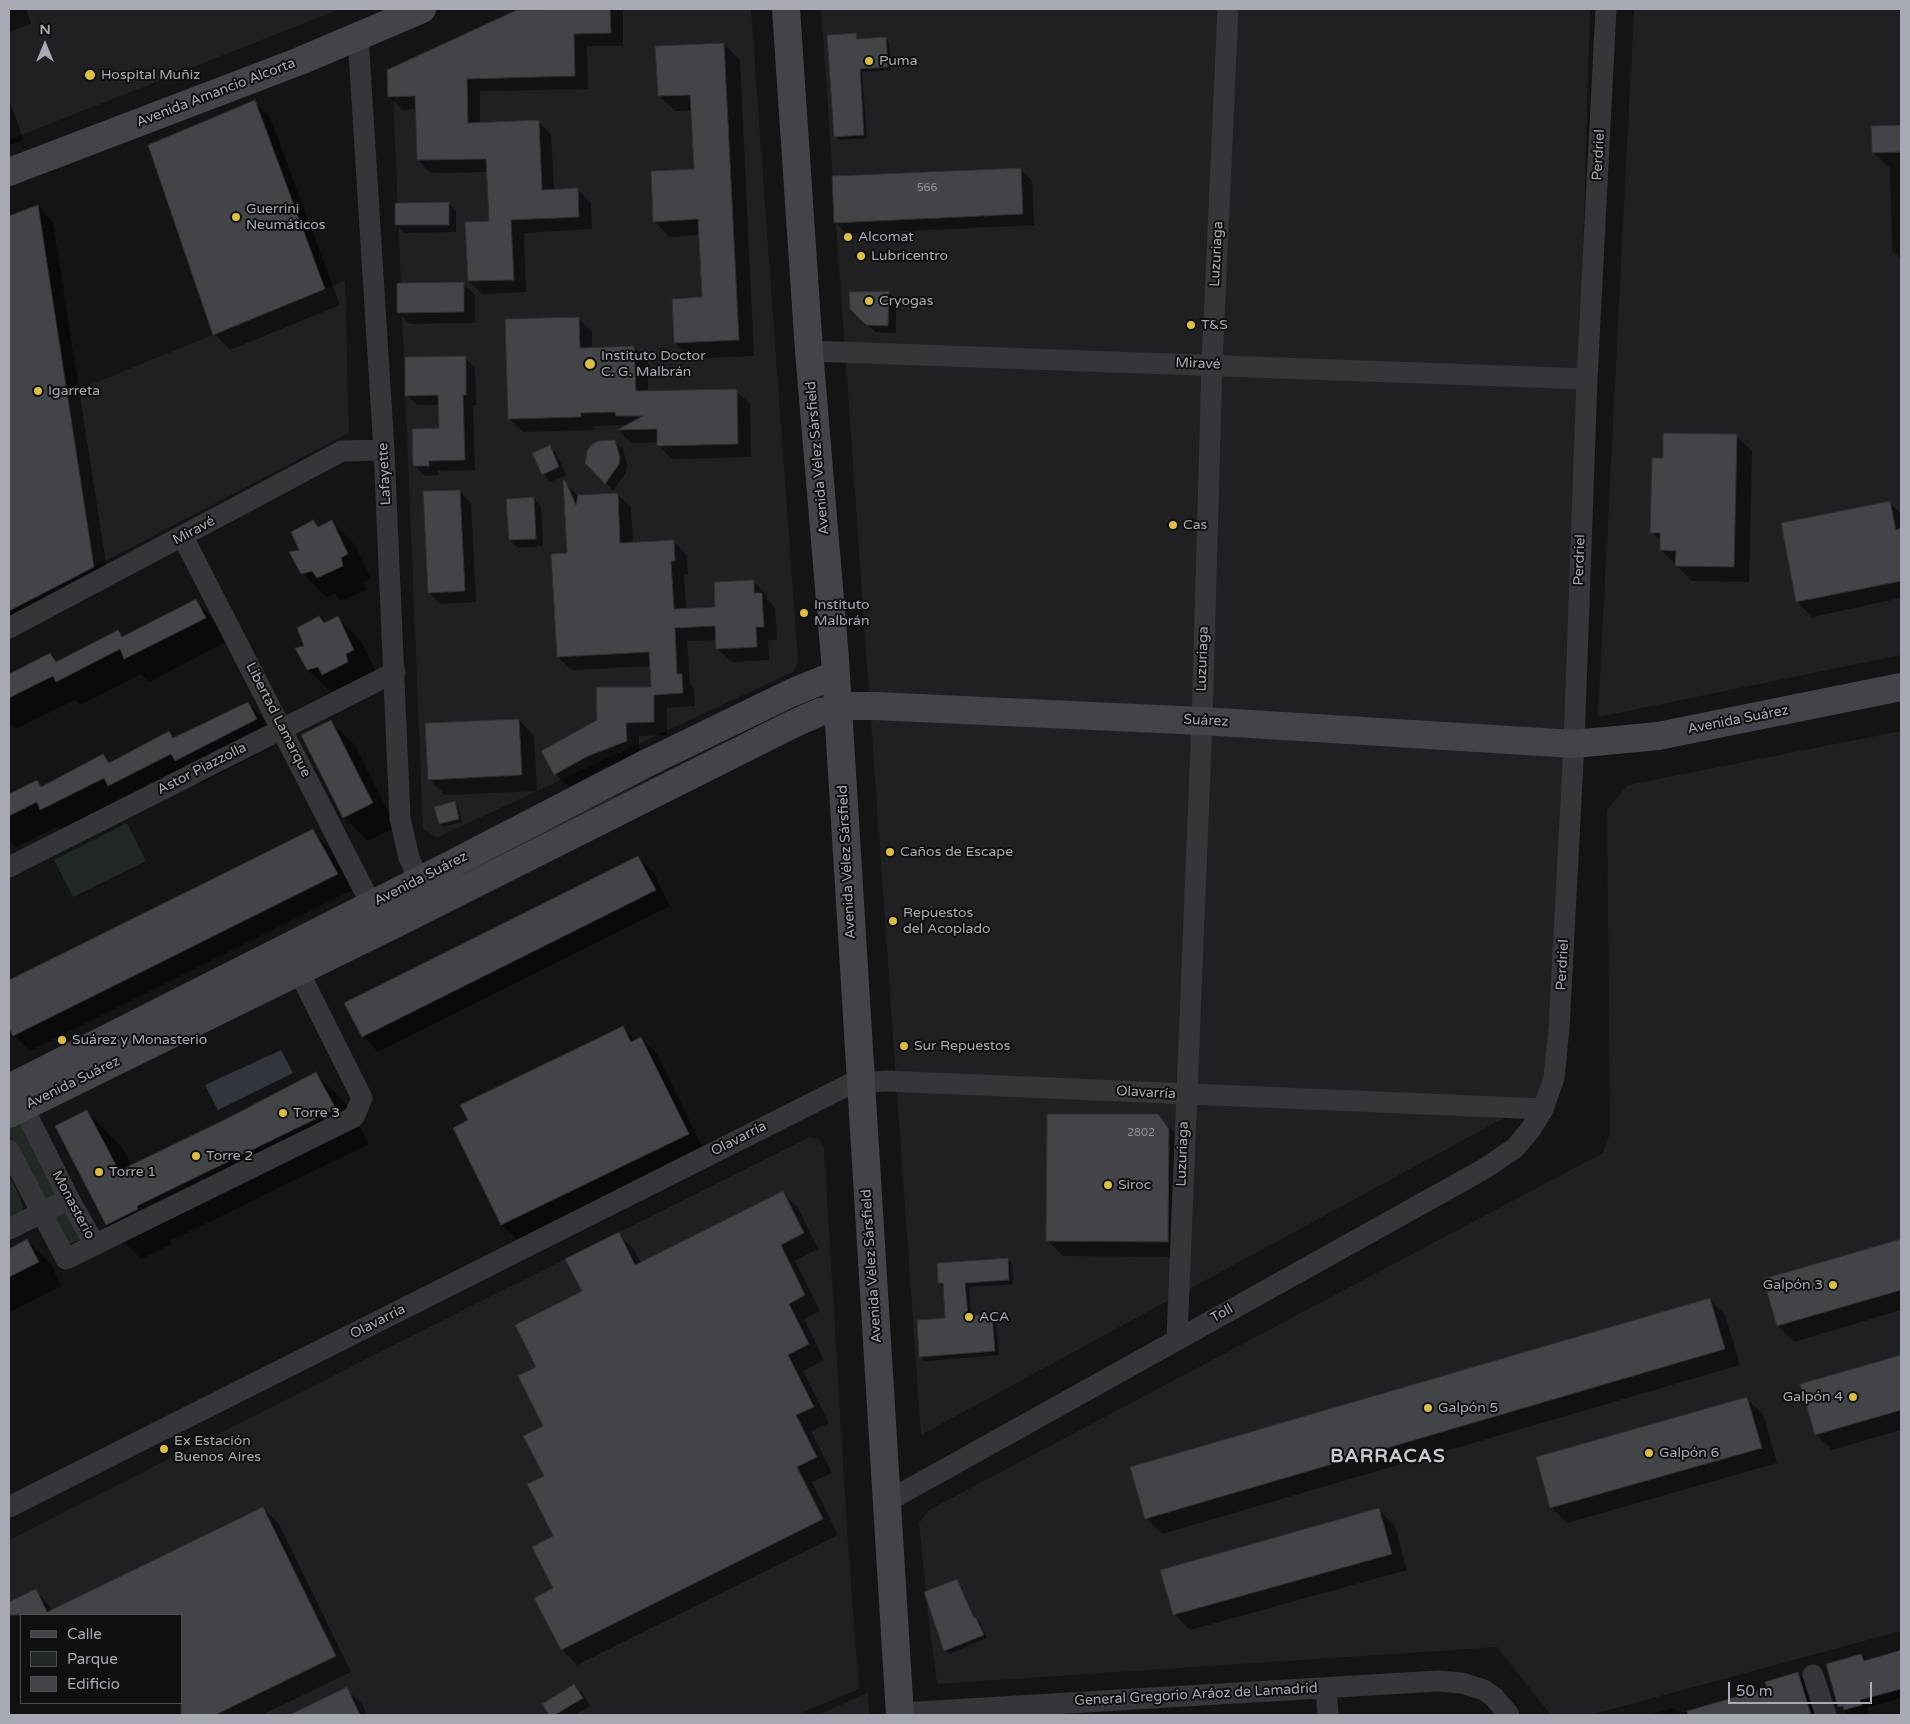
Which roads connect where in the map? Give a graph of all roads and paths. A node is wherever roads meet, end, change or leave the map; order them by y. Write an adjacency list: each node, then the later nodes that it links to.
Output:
1 (422, 9): 5 (street, Avenida Amancio Alcorta)
2 (786, 9): 7 (street, Avenida Vélez Sársfield)
3 (1228, 9): 8 (street, Luzuriaga)
4 (1606, 9): 9 (street, Perdriel)
5 (358, 36): 6 (street, Avenida Amancio Alcorta); 10 (street, Lafayette)
6 (9, 172)
7 (809, 351): 8 (street, Miravé); 14 (street, Avenida Vélez Sársfield)
8 (1212, 364): 9 (street, Miravé); 17 (street, Luzuriaga)
9 (1587, 379): 19 (street, Perdriel)
10 (384, 450): 11 (street, Miravé); 13 (street, Lafayette)
11 (184, 537): 12 (street, Miravé); 18 (street, Libertad Lamarque)
12 (9, 628)
13 (395, 672): 18 (street, Astor Piazzolla); 21 (street, Lafayette)
14 (835, 675): 16 (street, Avenida Vélez Sársfield); 21 (street, Avenida Suárez)
15 (1901, 687): 19 (street, Avenida Suárez)
16 (838, 708): 17 (street, Suárez); 23 (street, Avenida Suárez); 25 (street, Avenida Vélez Sársfield)
17 (1202, 721): 19 (street, Suárez); 27 (street, Luzuriaga)
18 (282, 729): 20 (street, Astor Piazzolla); 22 (street, Libertad Lamarque)
19 (1574, 744): 28 (street, Perdriel)
20 (9, 867)
21 (419, 880): 22 (street, Avenida Suárez); 23 (street, Lafayette)
22 (371, 904): 26 (street, Avenida Suárez)
23 (432, 906): 24 (street, Avenida Suárez)
24 (298, 972): 26 (street, Avenida Suárez); 33 (street)
25 (861, 1082): 27 (street, Olavarría); 35 (street, Avenida Vélez Sársfield); 36 (street, Olavarría)
26 (12, 1095): 30 (street, Monasterio)
27 (1186, 1095): 28 (street, Olavarría); 34 (street, Luzuriaga)
28 (1543, 1109): 34 (street, Toll)
29 (9, 1150): 31 (street, Monasterio)
30 (69, 1199): 31 (street); 33 (street, Monasterio)
31 (41, 1213): 32 (street); 33 (street, Monasterio)
32 (9, 1229)
33 (95, 1245)
34 (1177, 1339): 35 (street, Toll)
35 (886, 1502): 39 (street, Avenida Vélez Sársfield)
36 (9, 1507)
37 (1813, 1675): 42 (street)
38 (1326, 1688): 39 (street, General Gregorio Aráoz de Lamadrid); 40 (street); 41 (street, General Gregorio Aráoz de Lamadrid)
39 (900, 1714)
40 (1328, 1715)
41 (1509, 1715)
42 (1826, 1715)

